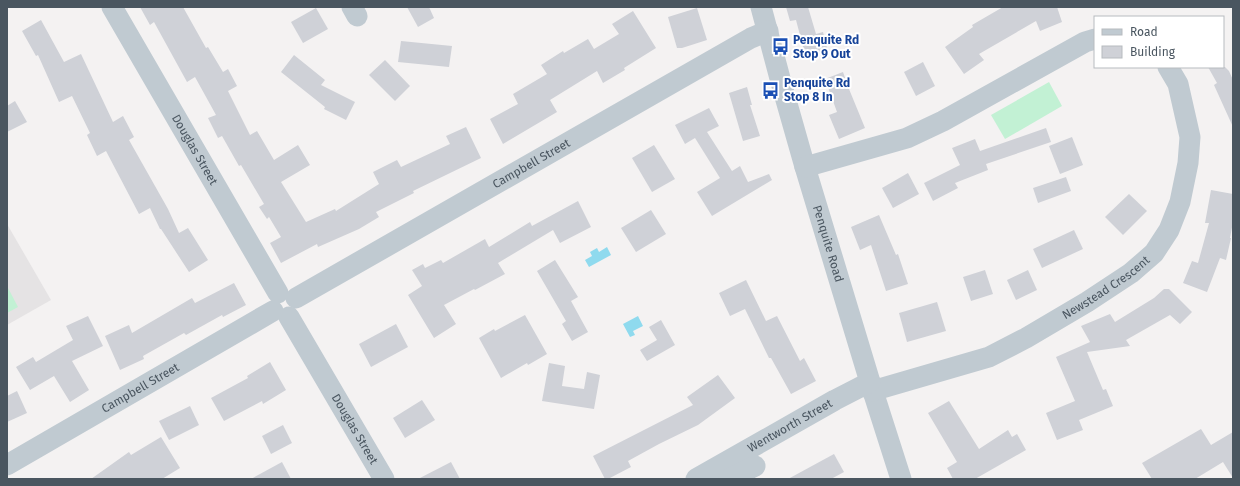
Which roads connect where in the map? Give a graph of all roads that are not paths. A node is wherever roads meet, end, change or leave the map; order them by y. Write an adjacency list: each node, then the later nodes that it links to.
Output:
1 (112, 7): 7 (street, Douglas Street)
2 (761, 7): 3 (street, Penquite Road)
3 (768, 31): 6 (street, Penquite Road); 7 (street, Campbell Street)
4 (1094, 39): 6 (street)
5 (1169, 68): 8 (street, Newstead Crescent)
6 (805, 167): 8 (street, Penquite Road)
7 (284, 305): 9 (street, Campbell Street); 12 (street, Douglas Street)
8 (871, 387): 11 (street, Wentworth Street); 14 (street, Penquite Road)
9 (7, 465)
10 (755, 466): 13 (street, Wentworth Street)
11 (707, 476)
12 (384, 479)
13 (729, 479)
14 (901, 479)

